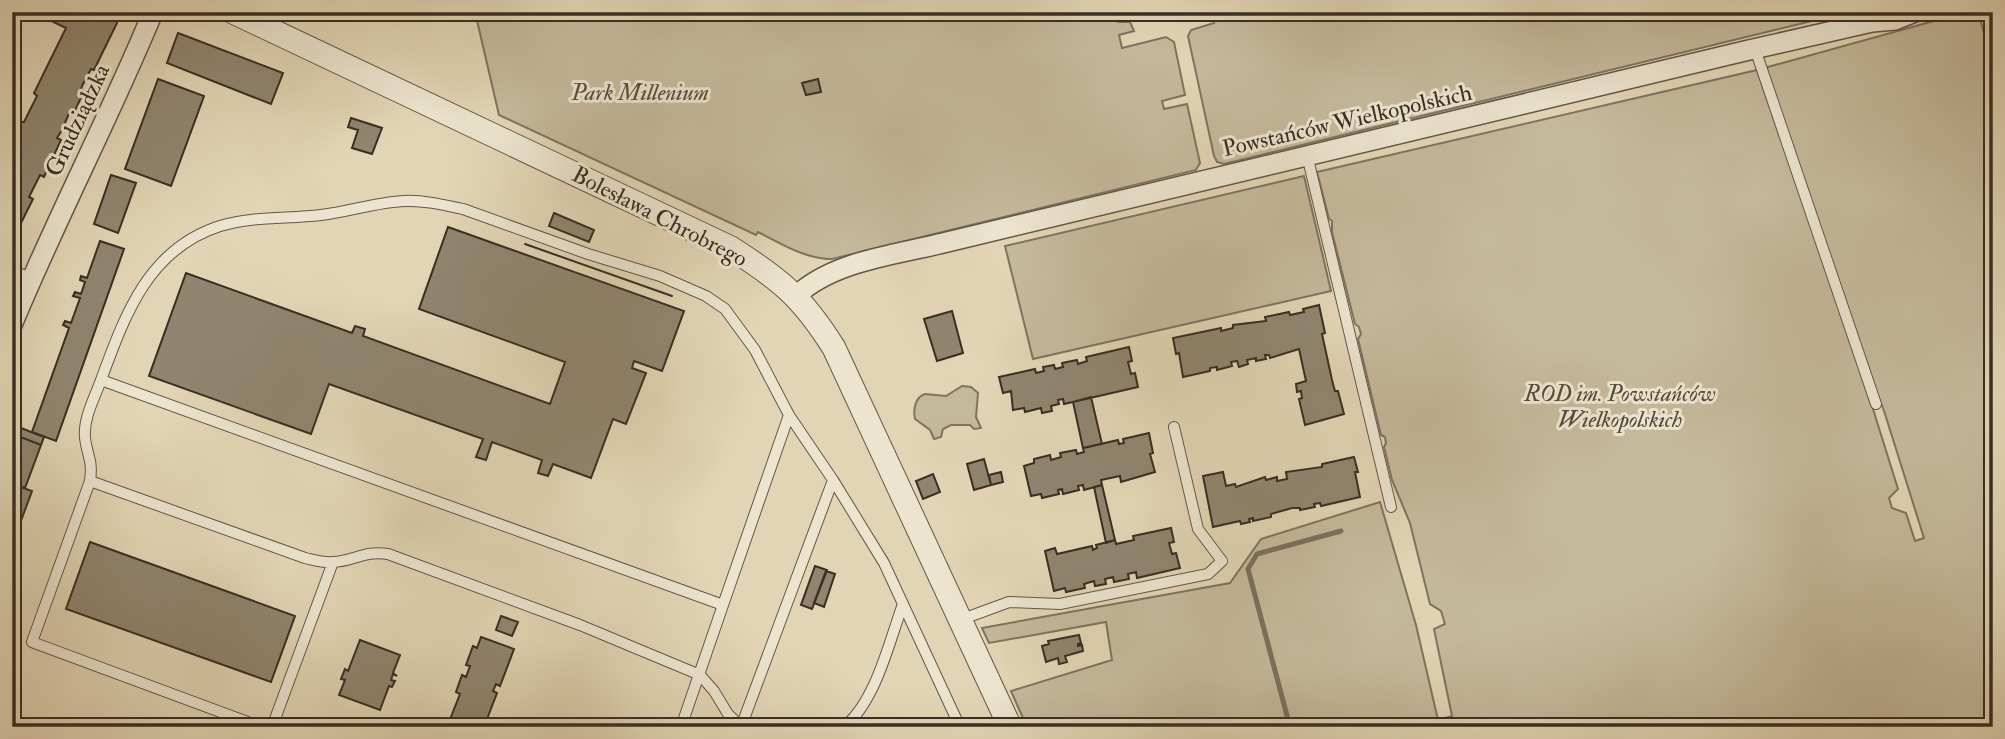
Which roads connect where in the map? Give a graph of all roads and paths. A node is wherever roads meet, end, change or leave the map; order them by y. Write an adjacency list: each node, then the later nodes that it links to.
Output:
1 (153, 12): 7 (street, Grudziądzka)
2 (233, 12): 8 (street, Bolesława Chrobrego)
3 (1915, 12): 4 (street, Powstańców Wielkopolskich)
4 (1755, 49): 5 (street, Powstańców Wielkopolskich); 11 (lane)
5 (1307, 155): 8 (street, Powstańców Wielkopolskich); 16 (lane)
6 (12, 271): 7 (lane)
7 (32, 278): 9 (street, Grudziądzka)
8 (796, 296): 20 (street, Bolesława Chrobrego)
9 (12, 325)
10 (102, 380): 12 (lane); 15 (lane); 19 (lane)
11 (1876, 404)
12 (789, 415): 14 (lane); 19 (lane)
13 (1174, 427): 20 (lane)
14 (833, 480): 18 (lane); 25 (lane)
15 (90, 481): 17 (lane); 22 (lane)
16 (1391, 507)
17 (333, 562): 21 (lane); 23 (lane)
18 (903, 604): 26 (lane); 27 (lane)
19 (723, 605): 21 (lane)
20 (960, 620): 28 (street, Bolesława Chrobrego)
21 (700, 675): 24 (lane); 25 (lane)
22 (261, 727)
23 (272, 727)
24 (681, 727)
25 (741, 727)
26 (844, 727)
27 (960, 727)
28 (1010, 727)

